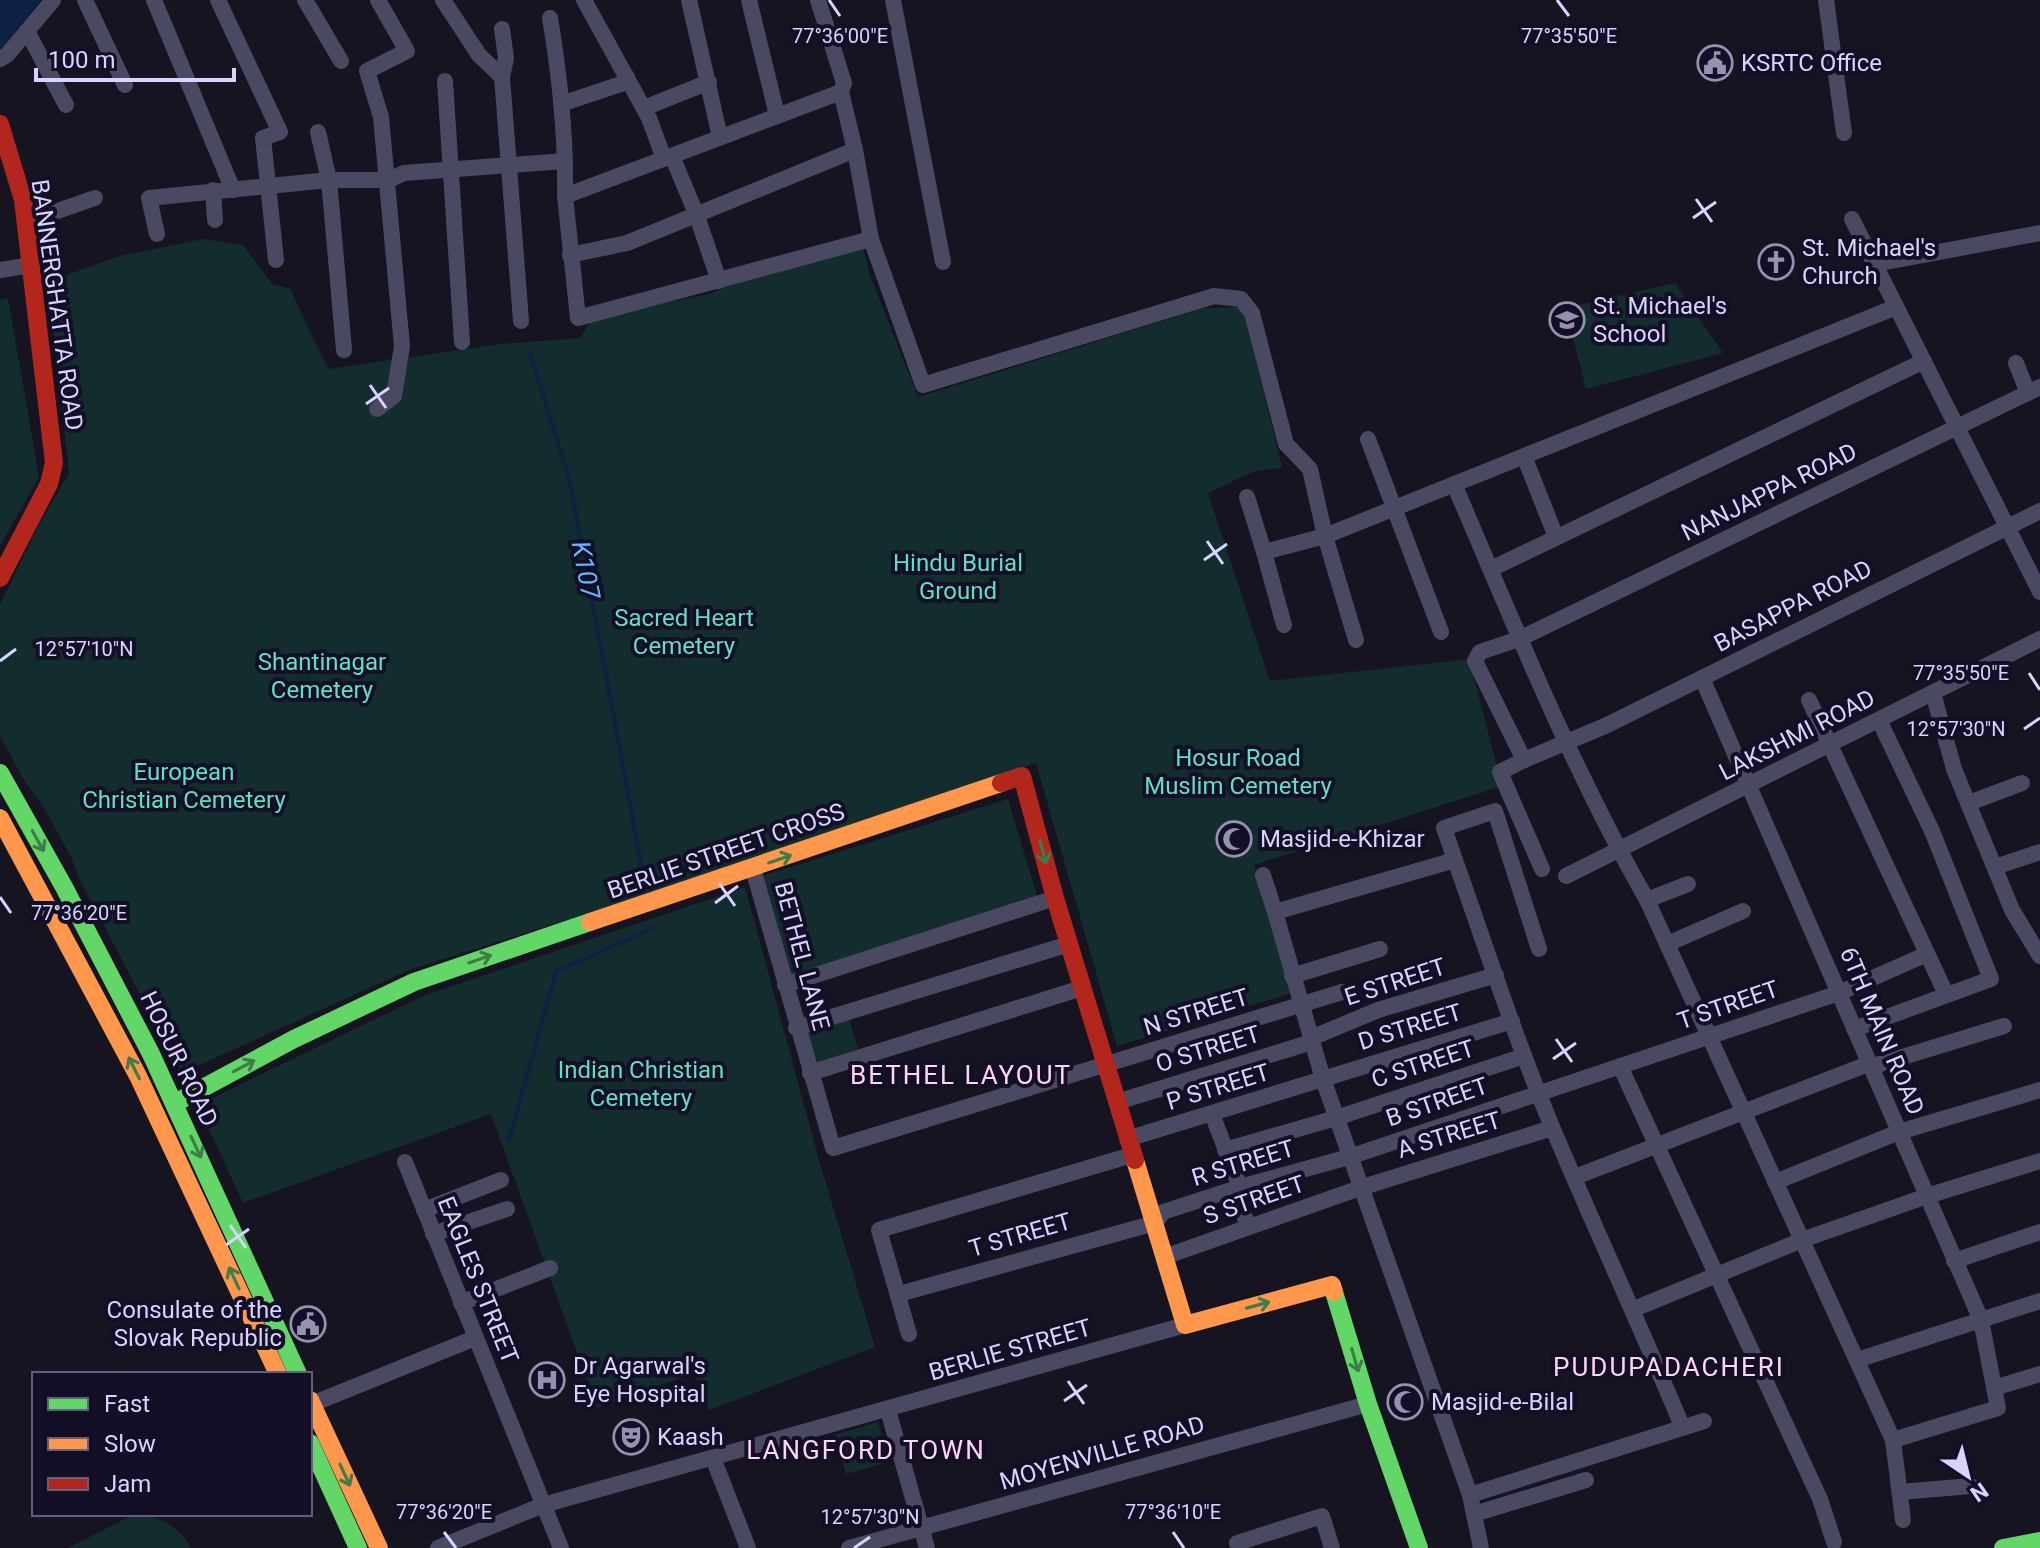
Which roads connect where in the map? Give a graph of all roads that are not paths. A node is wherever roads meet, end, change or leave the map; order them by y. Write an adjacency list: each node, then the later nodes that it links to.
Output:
1 (53, 0): 16 (street)
2 (85, 0): 23 (street)
3 (154, 0): 42 (street)
4 (218, 0): 40 (street)
5 (305, 0): 18 (street)
6 (378, 0): 39 (street)
7 (443, 0): 19 (street)
8 (584, 0): 20 (street)
9 (689, 0): 22 (street)
10 (749, 0): 28 (street)
11 (818, 0): 24 (street)
12 (893, 0): 54 (street)
13 (1826, 0): 31 (street)
14 (550, 18): 25 (street)
15 (502, 29): 19 (street)
16 (27, 31): 17 (street); 26 (street)
17 (0, 59)
18 (341, 61)
19 (502, 77): 36 (street)
20 (627, 77): 25 (street); 27 (street)
21 (445, 81): 37 (street)
22 (709, 82): 27 (street); 32 (street)
23 (125, 85)
24 (841, 92): 28 (street); 33 (street)
25 (561, 104): 35 (street)
26 (66, 105)
27 (644, 108): 34 (street)
28 (777, 115): 32 (street)
29 (0, 124): 48 (main road, BANNERGHATTA ROAD)
30 (318, 132): 38 (street)
31 (1844, 133)
32 (720, 137): 34 (street)
33 (855, 150): 45 (street); 51 (street)
34 (668, 158): 43 (street); 45 (street)
35 (565, 161): 36 (street); 43 (street)
36 (509, 164): 37 (street); 60 (street)
37 (451, 169): 39 (street); 61 (street)
38 (329, 180): 39 (street); 40 (street); 62 (street)
39 (389, 180): 66 (street)
40 (270, 186): 42 (street); 53 (street)
41 (213, 190): 42 (street); 47 (street); 50 (street)
42 (233, 190)
43 (565, 196): 52 (street)
44 (95, 198): 48 (street)
45 (697, 216): 52 (street); 58 (street)
46 (1852, 219): 55 (street)
47 (215, 220)
48 (26, 222): 56 (main road, BANNERGHATTA ROAD)
49 (2040, 233): 55 (street)
50 (157, 234)
51 (871, 239): 58 (street); 75 (street)
52 (570, 255): 58 (street)
53 (276, 260)
54 (943, 262)
55 (1875, 264): 59 (street)
56 (31, 265): 57 (street); 79 (main road, BANNERGHATTA ROAD)
57 (0, 270)
58 (719, 281)
59 (1896, 307): 63 (street); 69 (street)
60 (521, 321)
61 (462, 342)
62 (344, 350)
63 (1924, 361): 67 (street); 76 (street)
64 (2016, 363): 65 (street)
65 (2034, 390): 67 (street, NANJAPPA ROAD)
66 (377, 409)
67 (1958, 428): 74 (street); 83 (street, NANJAPPA ROAD)
68 (1368, 439): 72 (street)
69 (1524, 456): 70 (street); 76 (street)
70 (1454, 484): 72 (street); 78 (street)
71 (1247, 497): 77 (street)
72 (1394, 508): 75 (street); 82 (street)
73 (2040, 511): 74 (street, BASAPPA ROAD)
74 (2007, 526): 80 (street); 86 (street, BASAPPA ROAD)
75 (1325, 536): 77 (street); 85 (street)
76 (1556, 537): 78 (street)
77 (1264, 552): 81 (street)
78 (1491, 569): 83 (street)
79 (0, 578)
80 (2040, 592)
81 (1284, 625)
82 (1441, 632)
83 (1519, 639): 90 (street); 92 (street, NANJAPPA ROAD)
84 (2040, 639): 87 (street, LAKSHMI ROAD)
85 (1356, 640)
86 (1702, 678): 90 (street, BASAPPA ROAD); 95 (street, 6TH MAIN ROAD)
87 (1933, 693): 89 (street, LAKSHMI ROAD); 96 (street)
88 (1809, 700): 91 (street)
89 (1879, 720): 91 (street, LAKSHMI ROAD); 123 (street)
90 (1567, 742): 92 (street, BASAPPA ROAD); 98 (street)
91 (1829, 746): 95 (street, LAKSHMI ROAD); 116 (street)
92 (1524, 760): 103 (street)
93 (0, 773): 140 (main road, HOSUR ROAD, one-way to 140)
94 (2022, 783): 96 (street)
95 (1748, 786): 98 (street, LAKSHMI ROAD); 122 (street, 6TH MAIN ROAD)
96 (1969, 803): 101 (street)
97 (0, 818): 178 (main road, HOSUR ROAD, one-way to 97)
98 (1619, 851): 105 (street, LAKSHMI ROAD); 108 (street)
99 (2040, 852): 101 (street)
100 (1455, 860): 110 (street); 115 (street); 117 (street)
101 (1995, 867): 113 (street)
102 (753, 869): 107 (main road, BERLIE STREET CROSS, one-way to 107); 119 (street, BETHEL LANE); 140 (main road, BERLIE STREET CROSS, one-way to 102)
103 (1542, 869)
104 (1263, 875): 110 (street)
105 (1566, 876)
106 (1688, 884): 108 (street)
107 (1055, 898): 111 (main road, BERLIE STREET CROSS); 119 (street)
108 (1647, 900): 112 (street)
109 (1743, 911): 112 (street)
110 (1275, 912): 118 (street)
111 (1069, 944): 120 (main road, BERLIE STREET CROSS); 127 (street)
112 (1667, 944): 129 (street)
113 (2037, 945)
114 (1380, 949): 118 (street)
115 (1539, 949)
116 (1927, 954): 122 (street, T STREET); 123 (street)
117 (1496, 975): 125 (street); 130 (street, E STREET)
118 (1292, 976): 124 (street)
119 (785, 985): 127 (street, BETHEL LANE)
120 (1082, 988): 132 (main road, BERLIE STREET CROSS); 135 (street)
121 (1342, 992): 124 (street, N STREET)
122 (1839, 993): 128 (street, 6TH MAIN ROAD); 129 (street, T STREET)
123 (1946, 994): 128 (street)
124 (1301, 1005): 130 (street); 132 (street, N STREET)
125 (1512, 1021): 131 (street); 136 (street, D STREET)
126 (2004, 1026): 134 (street)
127 (796, 1028): 135 (street, BETHEL LANE)
128 (1854, 1029): 134 (street, 6TH MAIN ROAD)
129 (1708, 1038): 133 (street, T STREET); 141 (street)
130 (1312, 1040): 136 (street); 139 (street, O STREET)
131 (1524, 1056): 138 (street); 143 (street, C STREET)
132 (1106, 1065): 135 (street, BETHEL LANE); 139 (main road, BERLIE STREET CROSS)
133 (1620, 1066): 138 (street, T STREET); 146 (street)
134 (1869, 1066): 141 (street); 145 (street, 6TH MAIN ROAD)
135 (810, 1073)
136 (1323, 1079): 142 (street, P STREET); 143 (street)
137 (2040, 1090): 145 (street)
138 (1540, 1092): 144 (street); 149 (street, B STREET)
139 (1117, 1102): 147 (main road, BERLIE STREET CROSS)
140 (175, 1103): 179 (main road, HOSUR ROAD, one-way to 179)
141 (1742, 1113): 146 (street); 154 (street)
142 (1212, 1114): 147 (street, P STREET); 148 (street)
143 (1336, 1118): 148 (street, C STREET); 149 (street)
144 (1552, 1128): 152 (street); 156 (street, A STREET)
145 (1899, 1132): 154 (street); 157 (street, 6TH MAIN ROAD)
146 (1657, 1146): 152 (street); 168 (street)
147 (1130, 1147): 160 (main road, BERLIE STREET CROSS); 169 (street, P STREET)
148 (1225, 1150): 155 (street)
149 (1349, 1157): 155 (street, R STREET); 156 (street)
150 (2040, 1161): 157 (street)
151 (405, 1162): 159 (street, EAGLES STREET)
152 (1575, 1177): 172 (street)
153 (501, 1180): 159 (street)
154 (1775, 1182): 164 (street)
155 (1237, 1188): 160 (street, R STREET); 161 (street)
156 (1360, 1188): 161 (street, S STREET); 194 (street)
157 (1927, 1196): 164 (street); 166 (street, 6TH MAIN ROAD)
158 (507, 1209): 163 (street)
159 (424, 1210): 163 (street, EAGLES STREET)
160 (1155, 1223): 165 (main road, BERLIE STREET CROSS); 169 (street, T STREET)
161 (1248, 1227): 165 (street, S STREET)
162 (2040, 1232): 166 (street)
163 (433, 1234): 171 (street, EAGLES STREET)
164 (1802, 1240): 168 (street); 177 (street)
165 (1164, 1257): 174 (main road, BERLIE STREET CROSS)
166 (1954, 1261): 173 (street, 6TH MAIN ROAD)
167 (550, 1268): 171 (street)
168 (1716, 1277): 172 (street); 200 (street)
169 (899, 1294): 175 (street)
170 (2040, 1301): 173 (street)
171 (461, 1303): 176 (street, EAGLES STREET)
172 (1634, 1309): 187 (street)
173 (1981, 1320): 177 (street); 181 (street, 6TH MAIN ROAD)
174 (1185, 1325): 184 (main road, BERLIE STREET, one-way to 184); 185 (street, BERLIE STREET)
175 (909, 1334)
176 (475, 1338): 182 (street); 195 (street, EAGLES STREET)
177 (1857, 1360): 188 (street)
178 (277, 1372)
179 (297, 1372)
180 (2040, 1374): 181 (street)
181 (1994, 1388): 188 (street, 6TH MAIN ROAD)
182 (312, 1402)
183 (312, 1404): 203 (main road, one-way to 203)
184 (1368, 1404): 198 (street, MOYENVILLE ROAD); 210 (main road, BERLIE STREET)
185 (888, 1410): 190 (street, BERLIE STREET); 198 (street)
186 (1704, 1421): 187 (street)
187 (1682, 1426): 194 (street)
188 (1893, 1440): 193 (street)
189 (312, 1447): 202 (main road)
190 (713, 1458): 195 (street, BERLIE STREET); 206 (street)
191 (1586, 1480): 196 (street)
192 (1971, 1486): 193 (street)
193 (1900, 1492): 197 (street)
194 (1470, 1495): 196 (street)
195 (543, 1505): 204 (street, BERLIE STREET); 205 (street, EAGLES STREET)
196 (1474, 1514): 211 (street)
197 (1903, 1520)
198 (921, 1528): 207 (street, MOYENVILLE ROAD); 208 (street)
199 (2040, 1541): 212 (main road)
200 (1834, 1542)
201 (1237, 1543): 209 (street)
202 (358, 1548)
203 (379, 1548)
204 (438, 1548)
205 (561, 1548)
206 (748, 1548)
207 (849, 1548)
208 (927, 1548)
209 (1332, 1548)
210 (1419, 1548)
211 (1481, 1548)
212 (2003, 1548)

